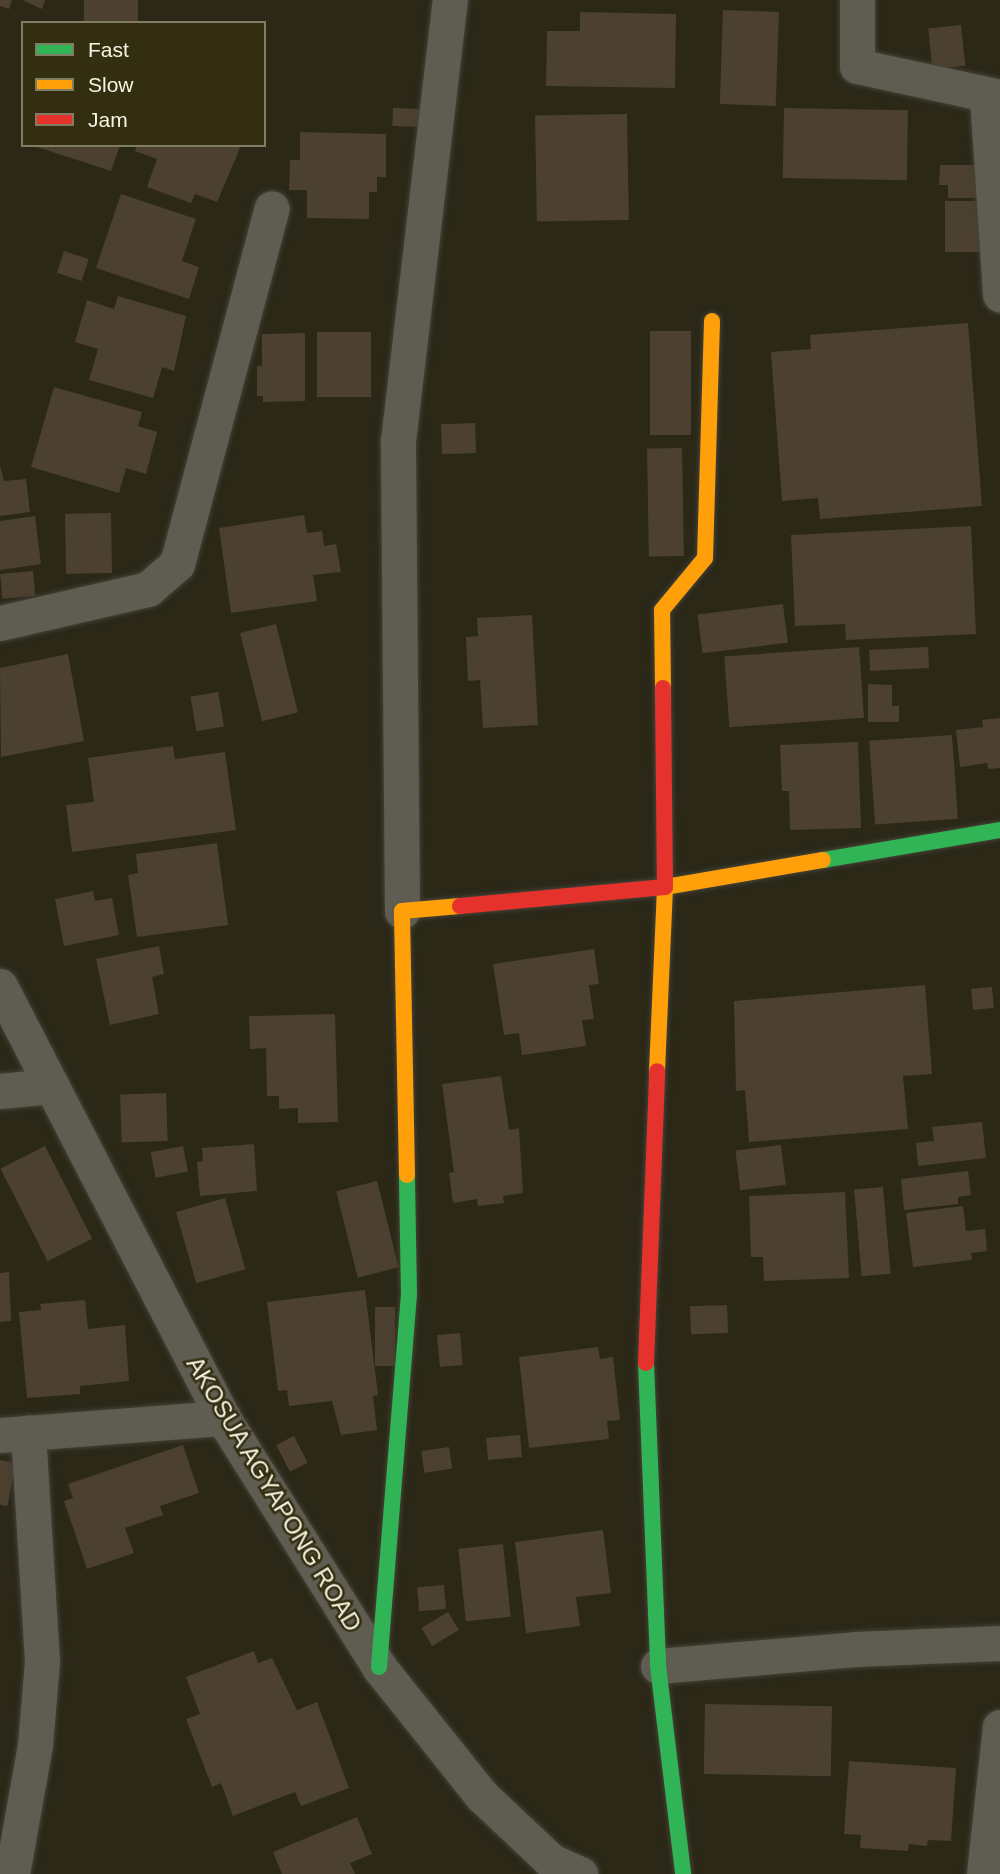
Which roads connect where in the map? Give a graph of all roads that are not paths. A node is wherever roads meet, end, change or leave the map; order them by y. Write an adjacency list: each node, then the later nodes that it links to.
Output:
1 (450, 0): 10 (street)
2 (857, 0): 3 (street)
3 (994, 97): 5 (street)
4 (272, 208): 7 (street)
5 (1000, 295)
6 (712, 321): 9 (street)
7 (0, 623)
8 (1000, 830): 9 (street)
9 (665, 887): 10 (street); 17 (street)
10 (402, 911): 18 (street)
11 (0, 986): 12 (street, AKOSUA AGYAPONG ROAD)
12 (52, 1086): 13 (street); 14 (street, AKOSUA AGYAPONG ROAD)
13 (0, 1091)
14 (223, 1418): 15 (street); 18 (street, AKOSUA AGYAPONG ROAD)
15 (14, 1434): 21 (street)
16 (1000, 1643): 17 (street)
17 (658, 1666): 22 (street)
18 (379, 1667): 20 (street, AKOSUA AGYAPONG ROAD)
19 (1000, 1727): 23 (street)
20 (552, 1870)
21 (12, 1874)
22 (683, 1874)
23 (984, 1874)

